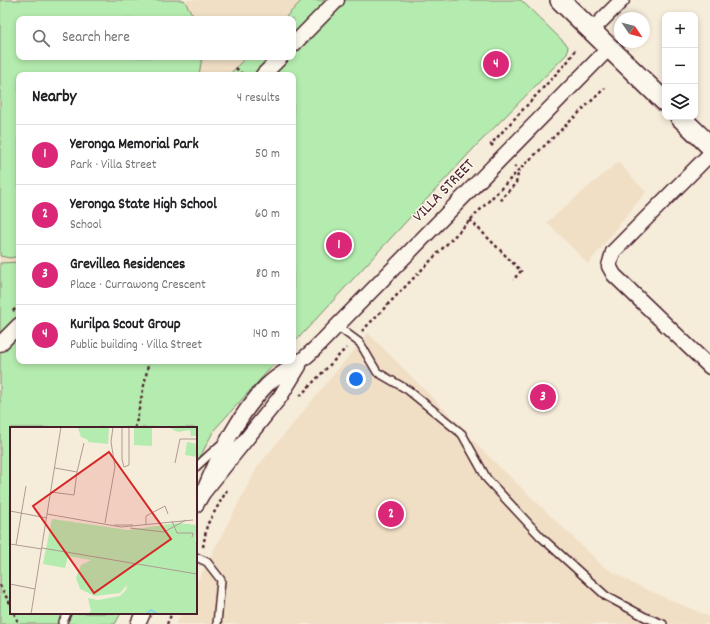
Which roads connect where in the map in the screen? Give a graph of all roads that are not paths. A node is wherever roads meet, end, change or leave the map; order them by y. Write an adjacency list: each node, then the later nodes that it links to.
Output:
1 (337, 0): 5 (street)
2 (560, 0): 4 (street)
3 (622, 0): 4 (street)
4 (591, 30): 6 (street)
5 (296, 42)
6 (610, 48): 9 (street); 13 (street, VILLA STREET)
7 (278, 60): 8 (street)
8 (266, 72)
9 (662, 99)
10 (683, 120): 11 (street)
11 (710, 146)
12 (710, 154): 17 (street)
13 (337, 326): 16 (street, VILLA STREET); 25 (lane)
14 (16, 328): 15 (street)
15 (0, 344)
16 (304, 359): 18 (street, VILLA STREET); 20 (street, VILLA STREET)
17 (710, 367)
18 (230, 436): 19 (lane); 20 (street, VILLA STREET)
19 (197, 466)
20 (203, 493): 21 (street, VILLA STREET)
21 (197, 503)
22 (197, 557): 28 (lane)
23 (67, 614): 26 (lane)
24 (143, 614): 27 (street)
25 (645, 617): 29 (lane); 30 (lane)
26 (62, 624)
27 (138, 624)
28 (217, 624)
29 (642, 624)
30 (663, 624)

